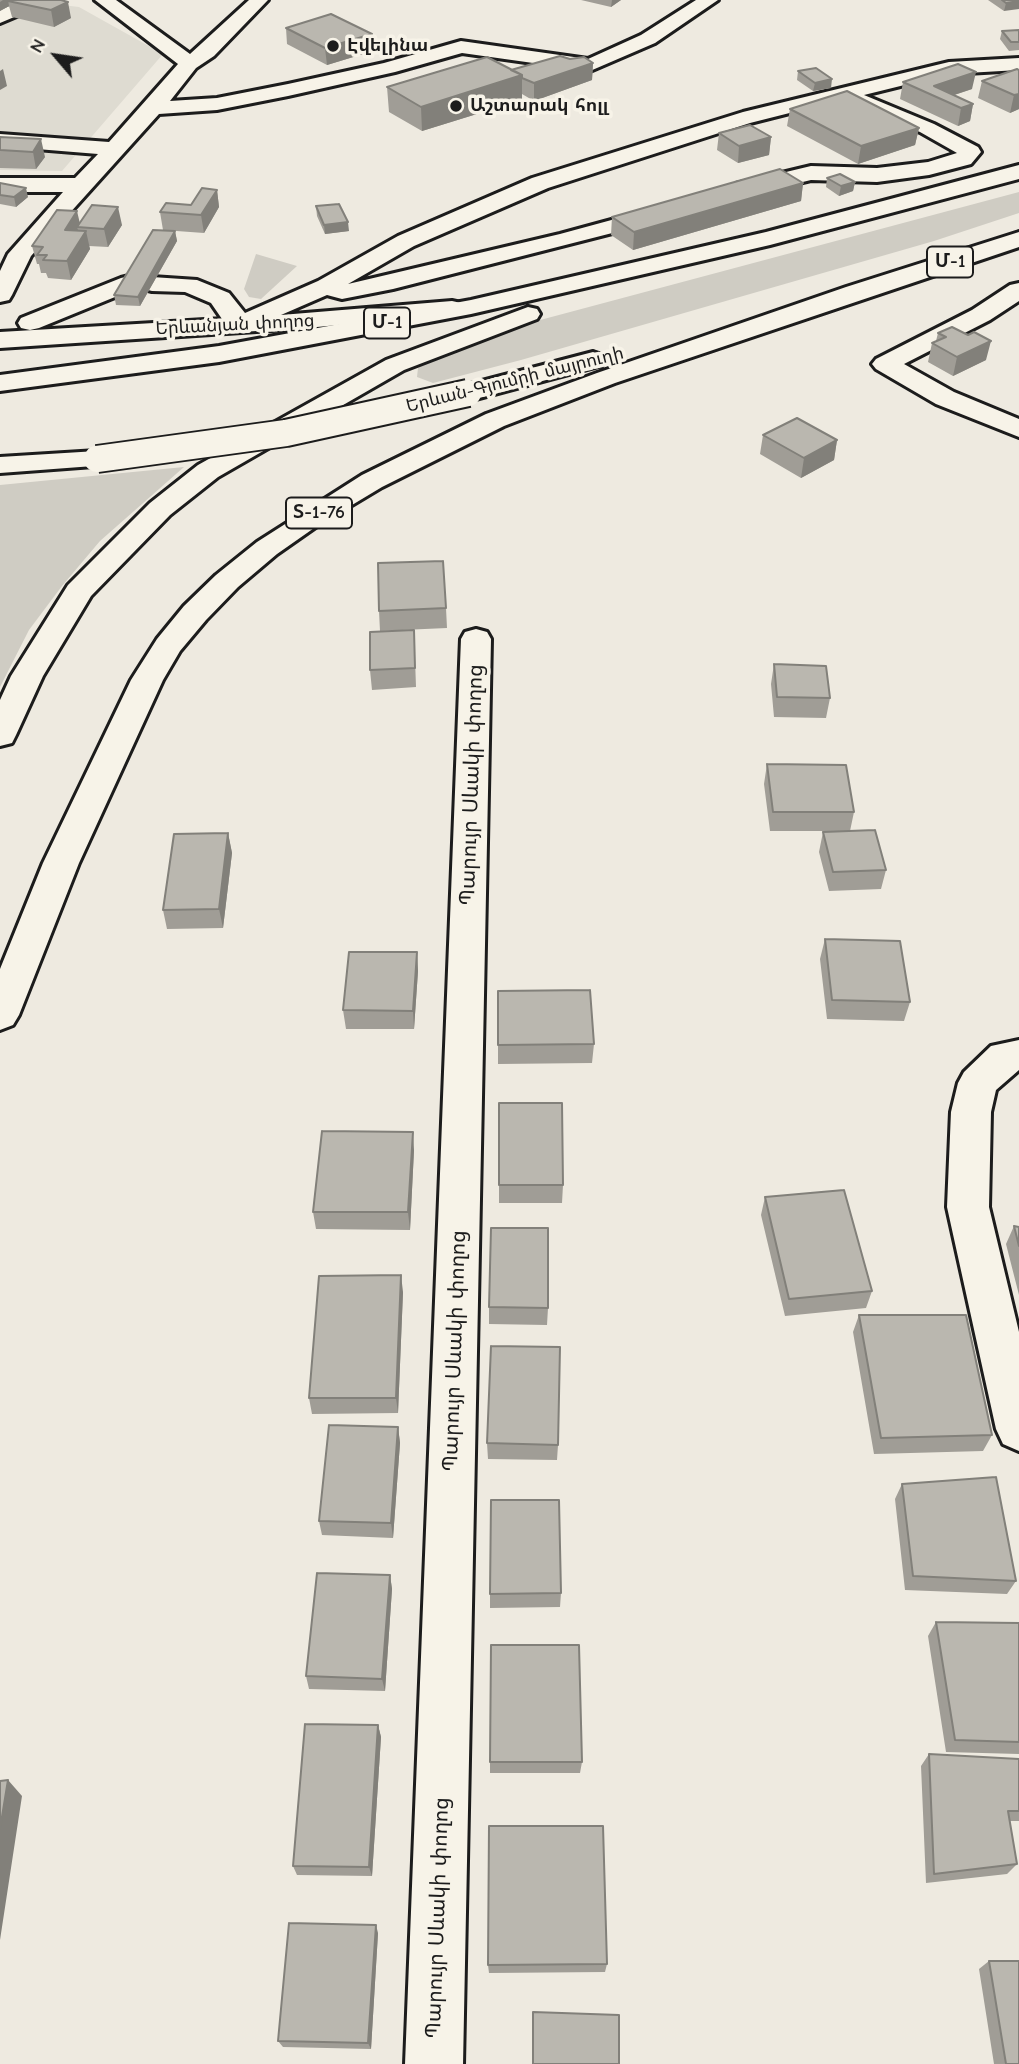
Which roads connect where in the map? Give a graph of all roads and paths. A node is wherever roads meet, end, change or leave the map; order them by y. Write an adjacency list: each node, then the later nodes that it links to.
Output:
1 (38, 0): 5 (main road)
2 (104, 0): 6 (main road)
3 (259, 0): 6 (main road)
4 (709, 0): 9 (main road)
5 (0, 17)
6 (189, 64): 11 (main road)
7 (1019, 64): 8 (main road)
8 (844, 94): 17 (main road); 23 (main road)
9 (194, 105): 10 (main road); 11 (main road)
10 (312, 106)
11 (153, 108): 13 (main road)
12 (0, 140): 13 (main road)
13 (113, 149): 16 (main road)
14 (1019, 173): 19 (main road, Մ-1)
15 (0, 185): 16 (main road)
16 (80, 185): 21 (main road)
17 (726, 194)
18 (686, 205): 23 (main road)
19 (770, 238): 26 (main road, Մ-1); 35 (main road)
20 (1019, 239): 22 (main road, Երևան-Գյումրի մայրուղի / Մ-1)
21 (10, 250): 25 (main road)
22 (880, 285): 33 (main road, Երևան-Գյումրի մայրուղի / Մ-1, bridge); 36 (main road, Տ-1-76)
23 (326, 286): 28 (main road)
24 (1019, 290): 32 (main road)
25 (0, 297): 27 (main road)
26 (471, 307): 28 (main road, Երևանյան փողոց); 31 (main road, Մ-1)
27 (30, 323): 28 (main road); 29 (main road)
28 (236, 326): 29 (main road, Երևանյան փողոց)
29 (69, 334): 30 (main road, Երևանյան փողոց)
30 (0, 340)
31 (0, 383)
32 (1019, 429)
33 (0, 465)
34 (476, 639): 39 (main road, Պարույր Սևակի փողոց)
35 (0, 735)
36 (0, 1015)
37 (1019, 1055): 38 (main road)
38 (1019, 1429)
39 (434, 2064)

